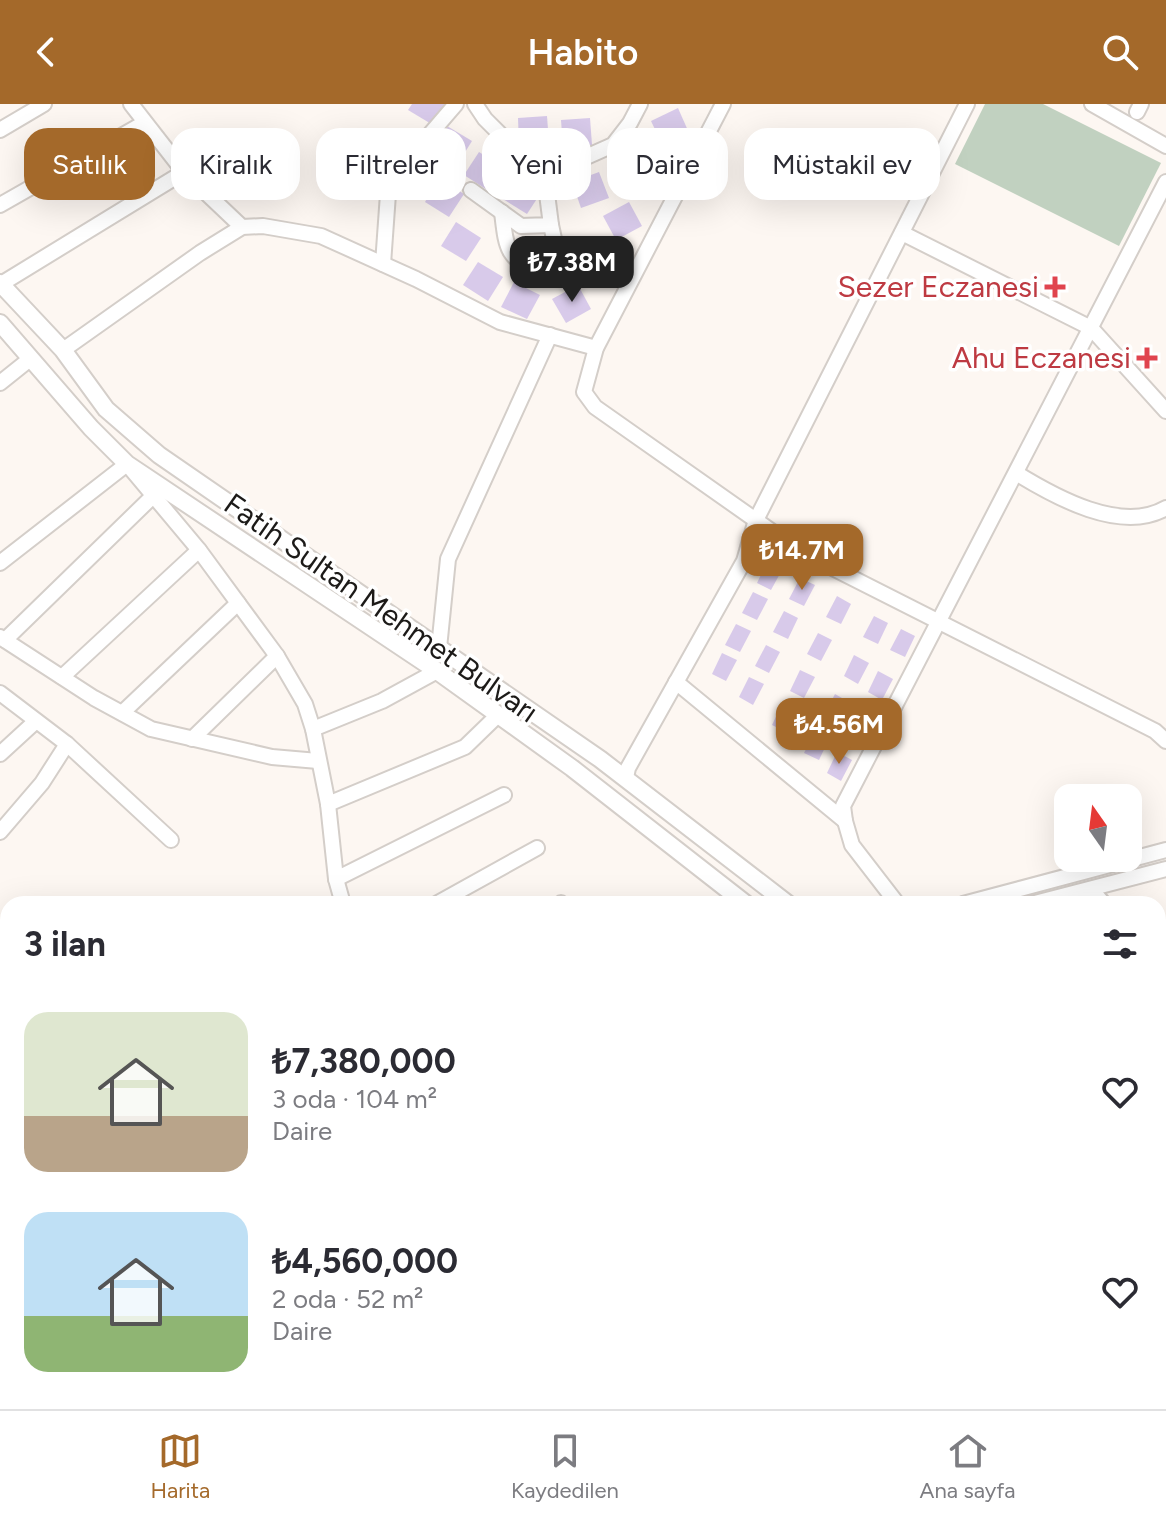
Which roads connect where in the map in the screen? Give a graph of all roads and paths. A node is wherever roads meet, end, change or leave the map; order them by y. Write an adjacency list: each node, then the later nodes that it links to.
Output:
1 (44, 104): 11 (street)
2 (131, 104): 9 (street)
3 (456, 104): 25 (street)
4 (475, 104): 10 (street)
5 (640, 104): 13 (street)
6 (723, 104): 30 (street)
7 (967, 104): 24 (street)
8 (1092, 104): 12 (street)
9 (144, 123): 14 (street); 20 (street)
10 (494, 128)
11 (0, 130)
12 (1166, 146)
13 (591, 155)
14 (171, 156)
15 (171, 180): 26 (street)
16 (1166, 182): 28 (street)
17 (471, 190): 21 (street)
18 (214, 200): 23 (street)
19 (548, 200): 22 (street)
20 (0, 205)
21 (502, 212): 22 (street); 22 (street)
22 (551, 225)
23 (242, 227): 25 (street); 31 (street)
24 (902, 233): 28 (street); 39 (street)
25 (383, 264): 29 (street)
26 (0, 284): 31 (main road, Fatih Sultan Mehmet Bulvarı)
27 (0, 323): 32 (main road, Fatih Sultan Mehmet Bulvarı)
28 (1091, 328): 34 (street); 36 (street)
29 (550, 335): 30 (street); 45 (street)
30 (596, 348): 39 (street)
31 (63, 350): 45 (main road, Fatih Sultan Mehmet Bulvarı)
32 (30, 359): 33 (street); 35 (main road, Fatih Sultan Mehmet Bulvarı)
33 (0, 383)
34 (1166, 411)
35 (127, 464): 37 (street); 41 (street); 47 (main road, Fatih Sultan Mehmet Bulvarı)
36 (1016, 473): 38 (street); 43 (street)
37 (154, 495): 40 (street); 44 (street)
38 (1166, 508)
39 (756, 520): 43 (street); 49 (street)
40 (199, 550): 42 (street); 48 (street)
41 (0, 563)
42 (238, 603): 46 (street); 51 (street)
43 (940, 621): 56 (street); 63 (street)
44 (2, 638): 48 (street)
45 (439, 648): 60 (main road, Fatih Sultan Mehmet Bulvarı)
46 (277, 656): 54 (street); 55 (street)
47 (437, 671): 52 (main road, Fatih Sultan Mehmet Bulvarı); 54 (street)
48 (62, 677): 51 (street)
49 (676, 682): 60 (street); 63 (street)
50 (0, 693): 53 (street)
51 (122, 713): 55 (street)
52 (498, 715): 62 (street); 73 (main road, Fatih Sultan Mehmet Bulvarı)
53 (36, 721): 57 (street); 58 (street)
54 (313, 729): 59 (street)
55 (192, 739): 59 (street)
56 (1166, 741)
57 (67, 744): 64 (street); 65 (street)
58 (0, 754)
59 (318, 761): 62 (street)
60 (626, 778): 74 (main road, Fatih Sultan Mehmet Bulvarı)
61 (504, 795): 69 (street)
62 (328, 804): 69 (street)
63 (845, 821): 75 (street)
64 (0, 832)
65 (171, 840)
66 (537, 848): 72 (street)
67 (1166, 850): 76 (street)
68 (1166, 869): 70 (street)
69 (336, 879): 71 (street)
70 (1091, 889): 77 (street); 78 (street)
71 (341, 896)
72 (450, 896)
73 (736, 896)
74 (778, 896)
75 (891, 896)
76 (993, 896)
77 (1063, 896)
78 (1097, 896)

